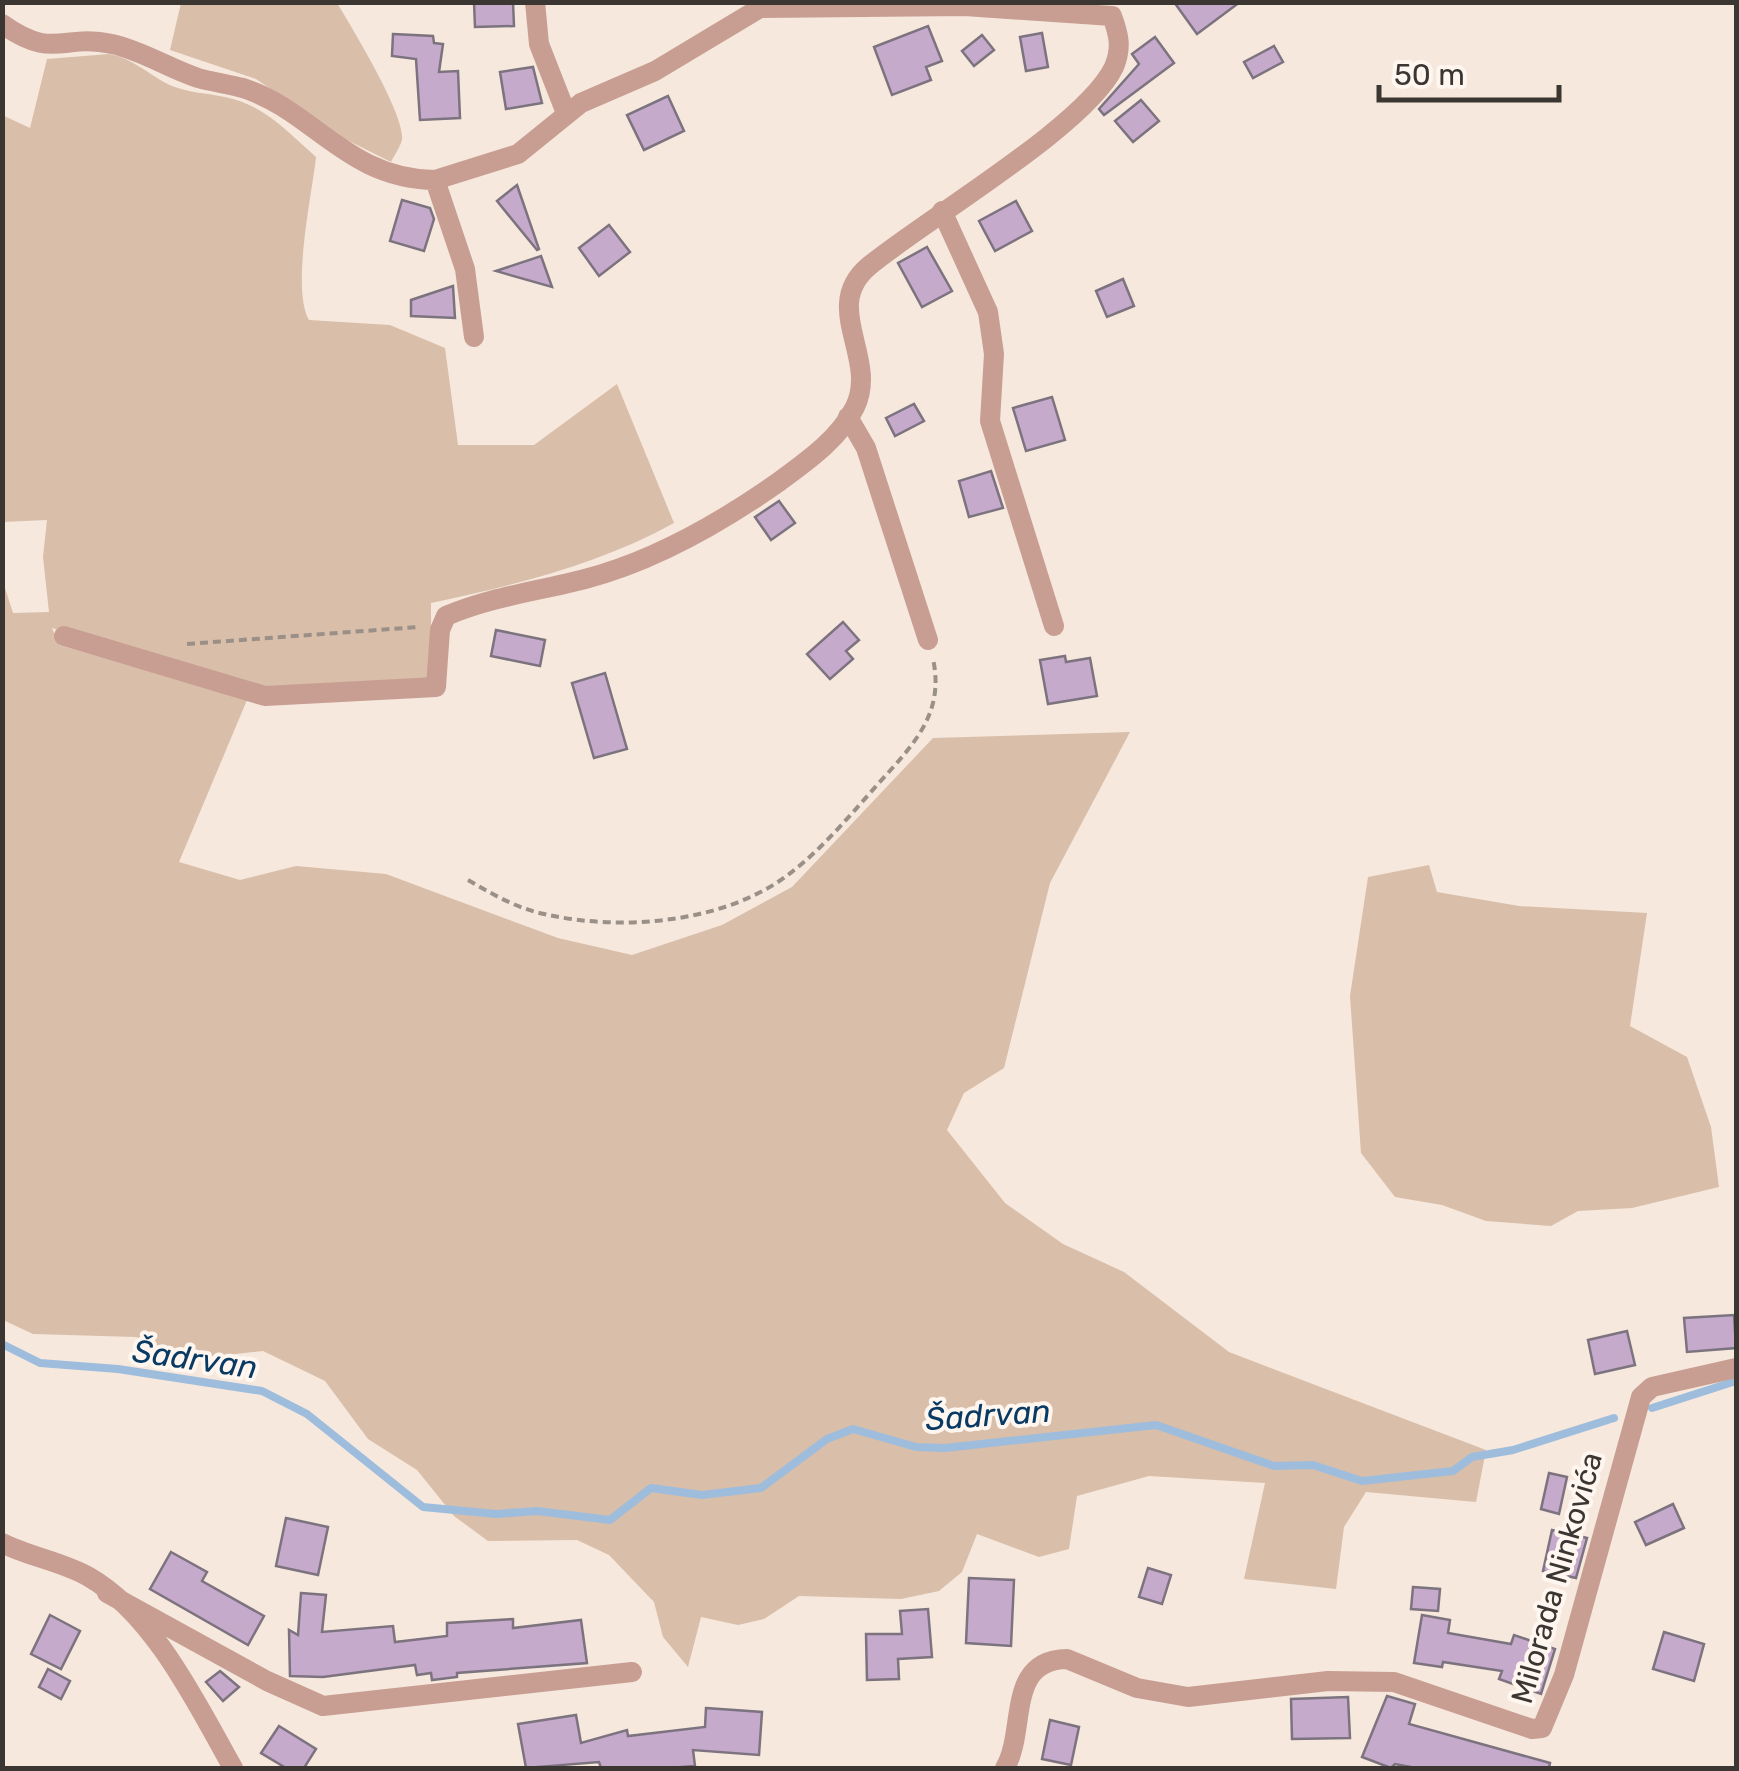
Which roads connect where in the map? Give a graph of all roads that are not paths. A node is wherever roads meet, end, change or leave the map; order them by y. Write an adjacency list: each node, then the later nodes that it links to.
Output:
1 (535, 2): 4 (street)
2 (1118, 9): 4 (street); 6 (street)
3 (2, 24): 5 (street)
4 (566, 112): 5 (street)
5 (435, 180): 7 (street)
6 (942, 211): 8 (street); 9 (street)
7 (474, 337)
8 (848, 418): 10 (street); 11 (street)
9 (1054, 626)
10 (64, 636)
11 (928, 640)
12 (1736, 1368): 17 (street, Milorada Ninkovića)
13 (2, 1543): 14 (street)
14 (108, 1593): 15 (street); 16 (street)
15 (632, 1672)
16 (233, 1768)
17 (1005, 1768)

